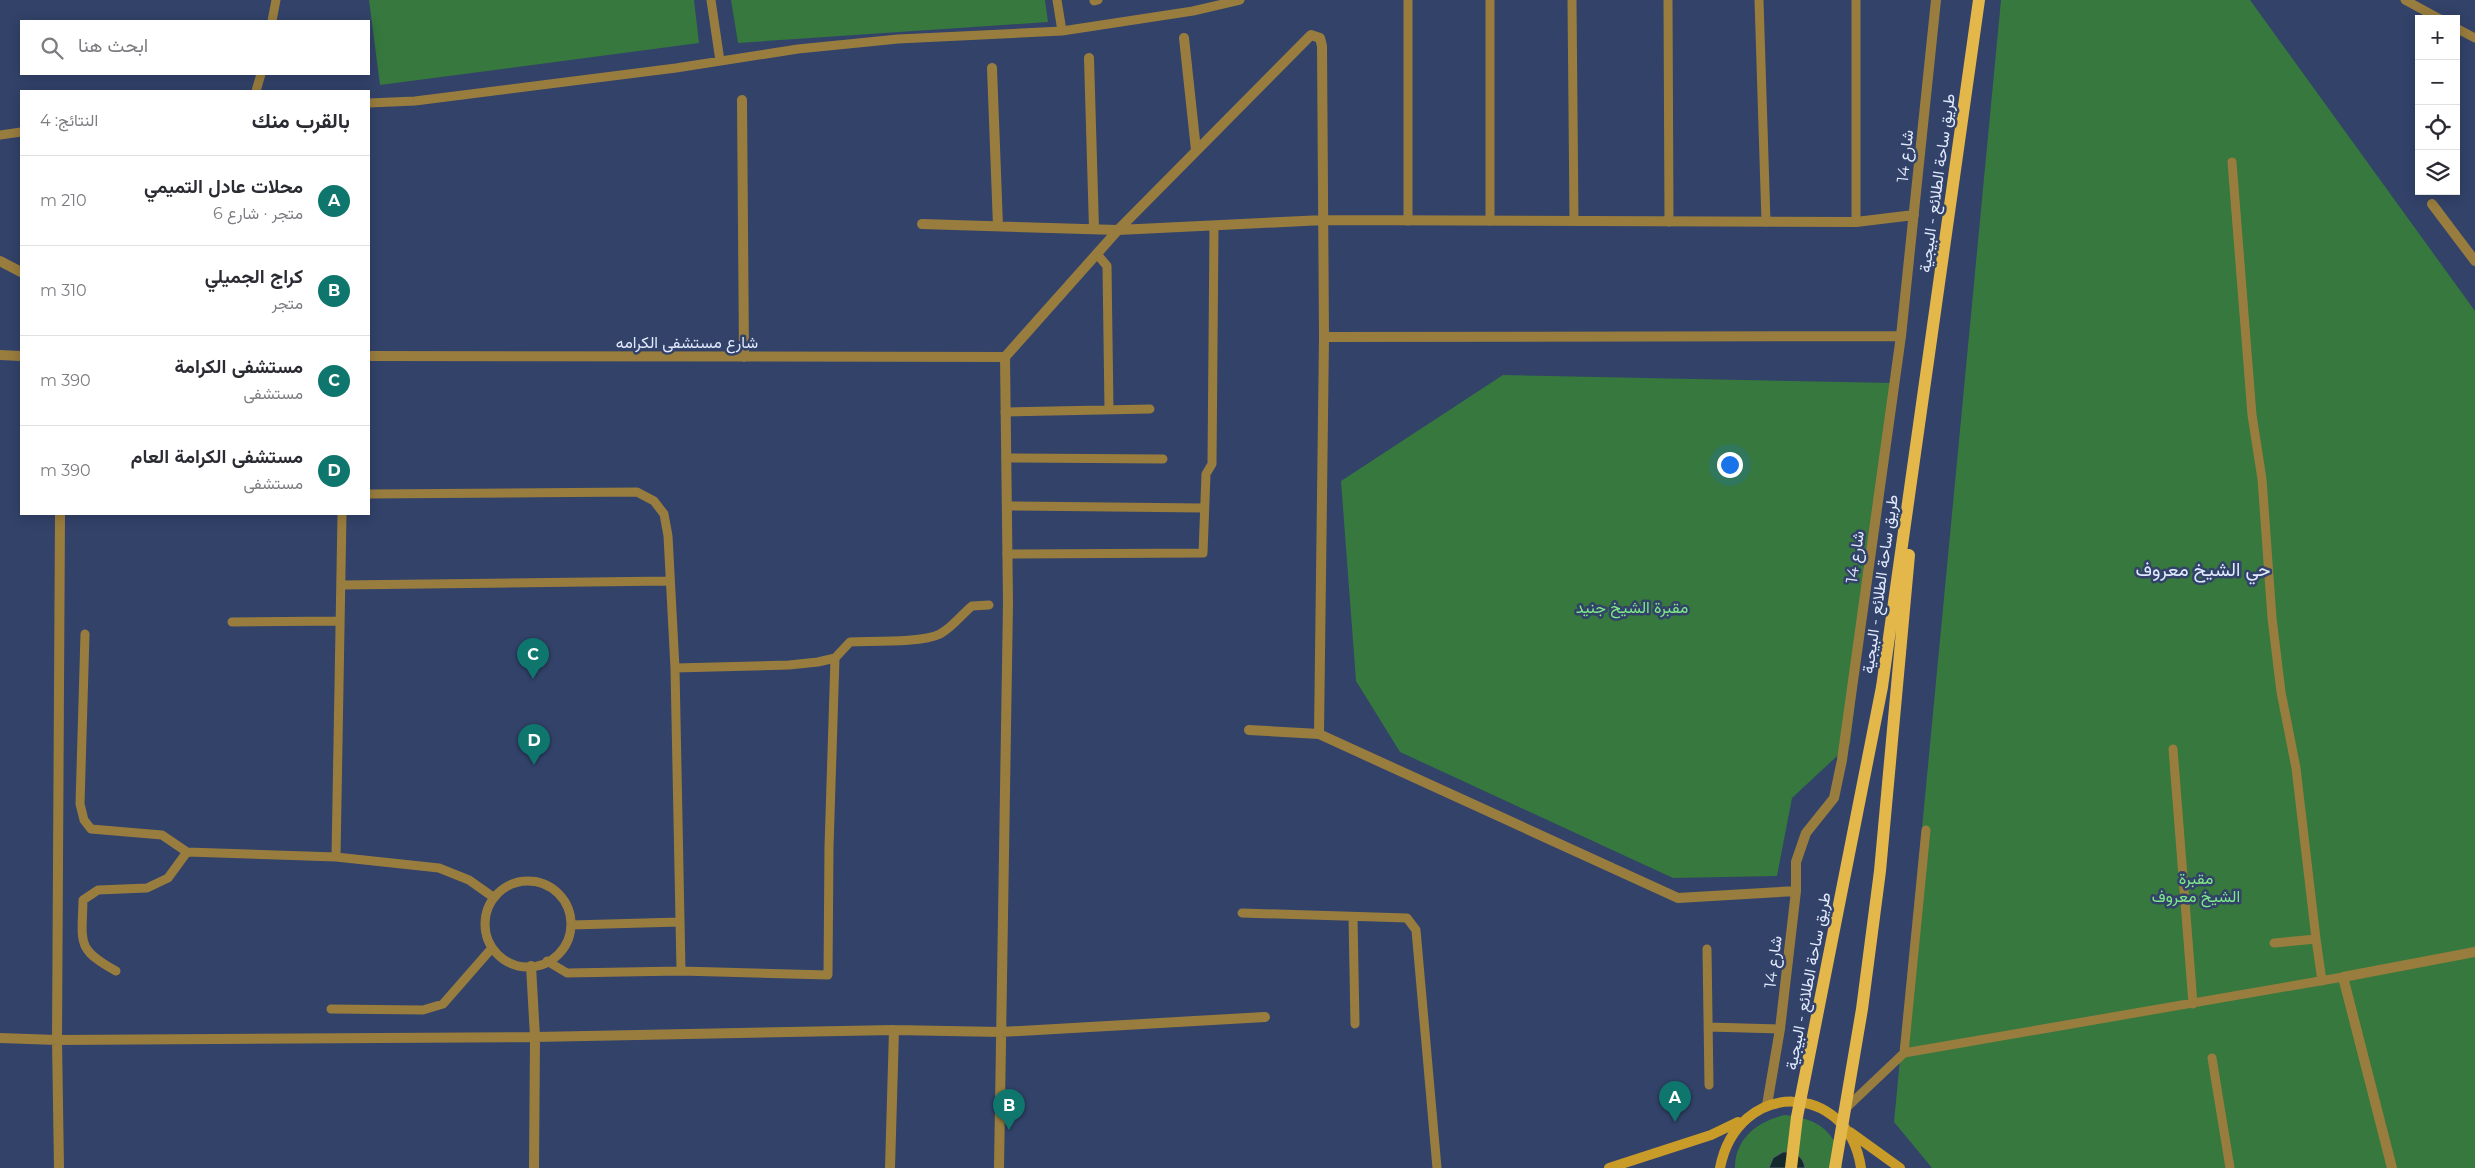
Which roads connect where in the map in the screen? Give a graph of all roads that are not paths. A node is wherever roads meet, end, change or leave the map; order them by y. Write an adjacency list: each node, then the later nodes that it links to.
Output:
1 (276, 0): 15 (lane)
2 (711, 0): 21 (lane)
3 (1057, 0): 17 (lane)
4 (1240, 0): 17 (lane)
5 (1408, 0): 34 (lane)
6 (1490, 0): 35 (lane)
7 (1572, 0): 36 (lane)
8 (1668, 0): 37 (lane)
9 (1759, 0): 38 (lane)
10 (1856, 0): 39 (lane)
11 (1936, 0): 32 (street, شارع 14)
12 (1979, 0): 123 (main road, طريق ساحة الطلائع - البيجية, bridge); 124 (main road, طريق ساحة الطلائع - البيجية, bridge)
13 (2405, 0): 14 (lane)
14 (2433, 15)
15 (272, 20)
16 (2460, 30): 19 (lane)
17 (1062, 31): 21 (lane)
18 (1184, 38): 29 (street)
19 (2475, 38)
20 (1089, 58): 43 (street)
21 (720, 61): 26 (lane)
22 (992, 68): 41 (street)
23 (261, 75): 24 (lane)
24 (256, 90)
25 (742, 100): 54 (street)
26 (370, 103)
27 (20, 132): 28 (lane)
28 (0, 135)
29 (1196, 150): 33 (street); 44 (street)
30 (2232, 162): 87 (lane)
31 (2432, 204): 47 (street)
32 (1914, 215): 39 (street); 49 (street, شارع 14)
33 (1324, 220): 34 (street); 42 (street); 50 (street)
34 (1408, 221): 35 (street)
35 (1490, 221): 36 (street)
36 (1574, 222): 37 (street)
37 (1669, 222): 38 (street)
38 (1766, 222): 39 (street)
39 (1856, 222)
40 (922, 224): 41 (street)
41 (998, 226): 43 (street)
42 (1214, 226): 44 (street); 63 (lane)
43 (1094, 229): 44 (street)
44 (1118, 230): 45 (street)
45 (1097, 254): 55 (street); 57 (lane)
46 (0, 261): 48 (street)
47 (2475, 261)
48 (20, 271)
49 (1901, 336): 50 (street); 81 (street, شارع 14)
50 (1324, 337): 76 (street)
51 (0, 355): 52 (street)
52 (20, 356)
53 (370, 356): 54 (street, شارع مستشفى الكرامه)
54 (744, 357): 55 (street, شارع مستشفى الكرامه)
55 (1005, 357): 58 (street)
56 (1150, 409): 57 (lane)
57 (1109, 410): 58 (lane)
58 (1005, 412): 59 (street)
59 (1006, 458): 60 (lane); 62 (street)
60 (1162, 459)
61 (370, 494): 67 (lane)
62 (1006, 506): 63 (lane); 66 (street)
63 (1204, 508): 66 (lane)
64 (60, 515): 108 (street)
65 (342, 515): 68 (lane)
66 (1007, 554): 105 (street)
67 (670, 581): 68 (lane); 74 (lane)
68 (341, 586): 70 (lane)
69 (989, 605): 73 (lane)
70 (340, 621): 71 (lane); 80 (lane)
71 (232, 622)
72 (85, 634): 79 (lane)
73 (835, 658): 74 (lane); 95 (lane)
74 (675, 668): 85 (lane)
75 (1249, 730): 76 (street)
76 (1319, 734): 81 (street)
77 (2173, 748): 98 (lane)
78 (1926, 830): 109 (lane)
79 (187, 852): 80 (lane); 94 (lane)
80 (336, 858): 82 (lane)
81 (1796, 891): 103 (street, شارع 14)
82 (493, 897): 86 (lane); 89 (lane)
83 (1242, 913): 84 (lane)
84 (1352, 917): 101 (lane); 120 (lane)
85 (680, 922): 86 (lane); 95 (lane)
86 (571, 925): 92 (lane)
87 (2316, 939): 88 (lane); 97 (lane)
88 (2274, 943)
89 (492, 948): 93 (lane); 99 (lane)
90 (1707, 949): 102 (lane)
91 (2475, 952): 96 (street)
92 (547, 962): 93 (lane); 95 (lane)
93 (531, 966): 106 (street)
94 (116, 971)
95 (681, 971)
96 (2343, 977): 97 (lane); 128 (street)
97 (2322, 981): 98 (lane)
98 (2193, 1004): 109 (lane)
99 (331, 1009)
100 (1265, 1017): 105 (street)
101 (1355, 1024)
102 (1708, 1027): 103 (lane); 111 (lane)
103 (1780, 1029): 112 (street, شارع 14)
104 (894, 1030): 105 (street); 106 (street); 118 (street)
105 (1001, 1032): 119 (street)
106 (535, 1037): 108 (street); 117 (street)
107 (0, 1038): 108 (street)
108 (57, 1040): 116 (street)
109 (1904, 1053): 113 (lane)
110 (2212, 1058): 127 (lane)
111 (1709, 1085)
112 (1767, 1105): 113 (street); 114 (street)
113 (1836, 1117): 115 (street)
114 (1744, 1119): 121 (street); 122 (street)
115 (1846, 1129): 125 (street); 126 (street)
116 (59, 1168)
117 (534, 1168)
118 (890, 1168)
119 (999, 1168)
120 (1437, 1168)
121 (1609, 1168)
122 (1720, 1168)
123 (1791, 1168)
124 (1835, 1168)
125 (1861, 1168)
126 (1900, 1168)
127 (2230, 1168)
128 (2392, 1168)

